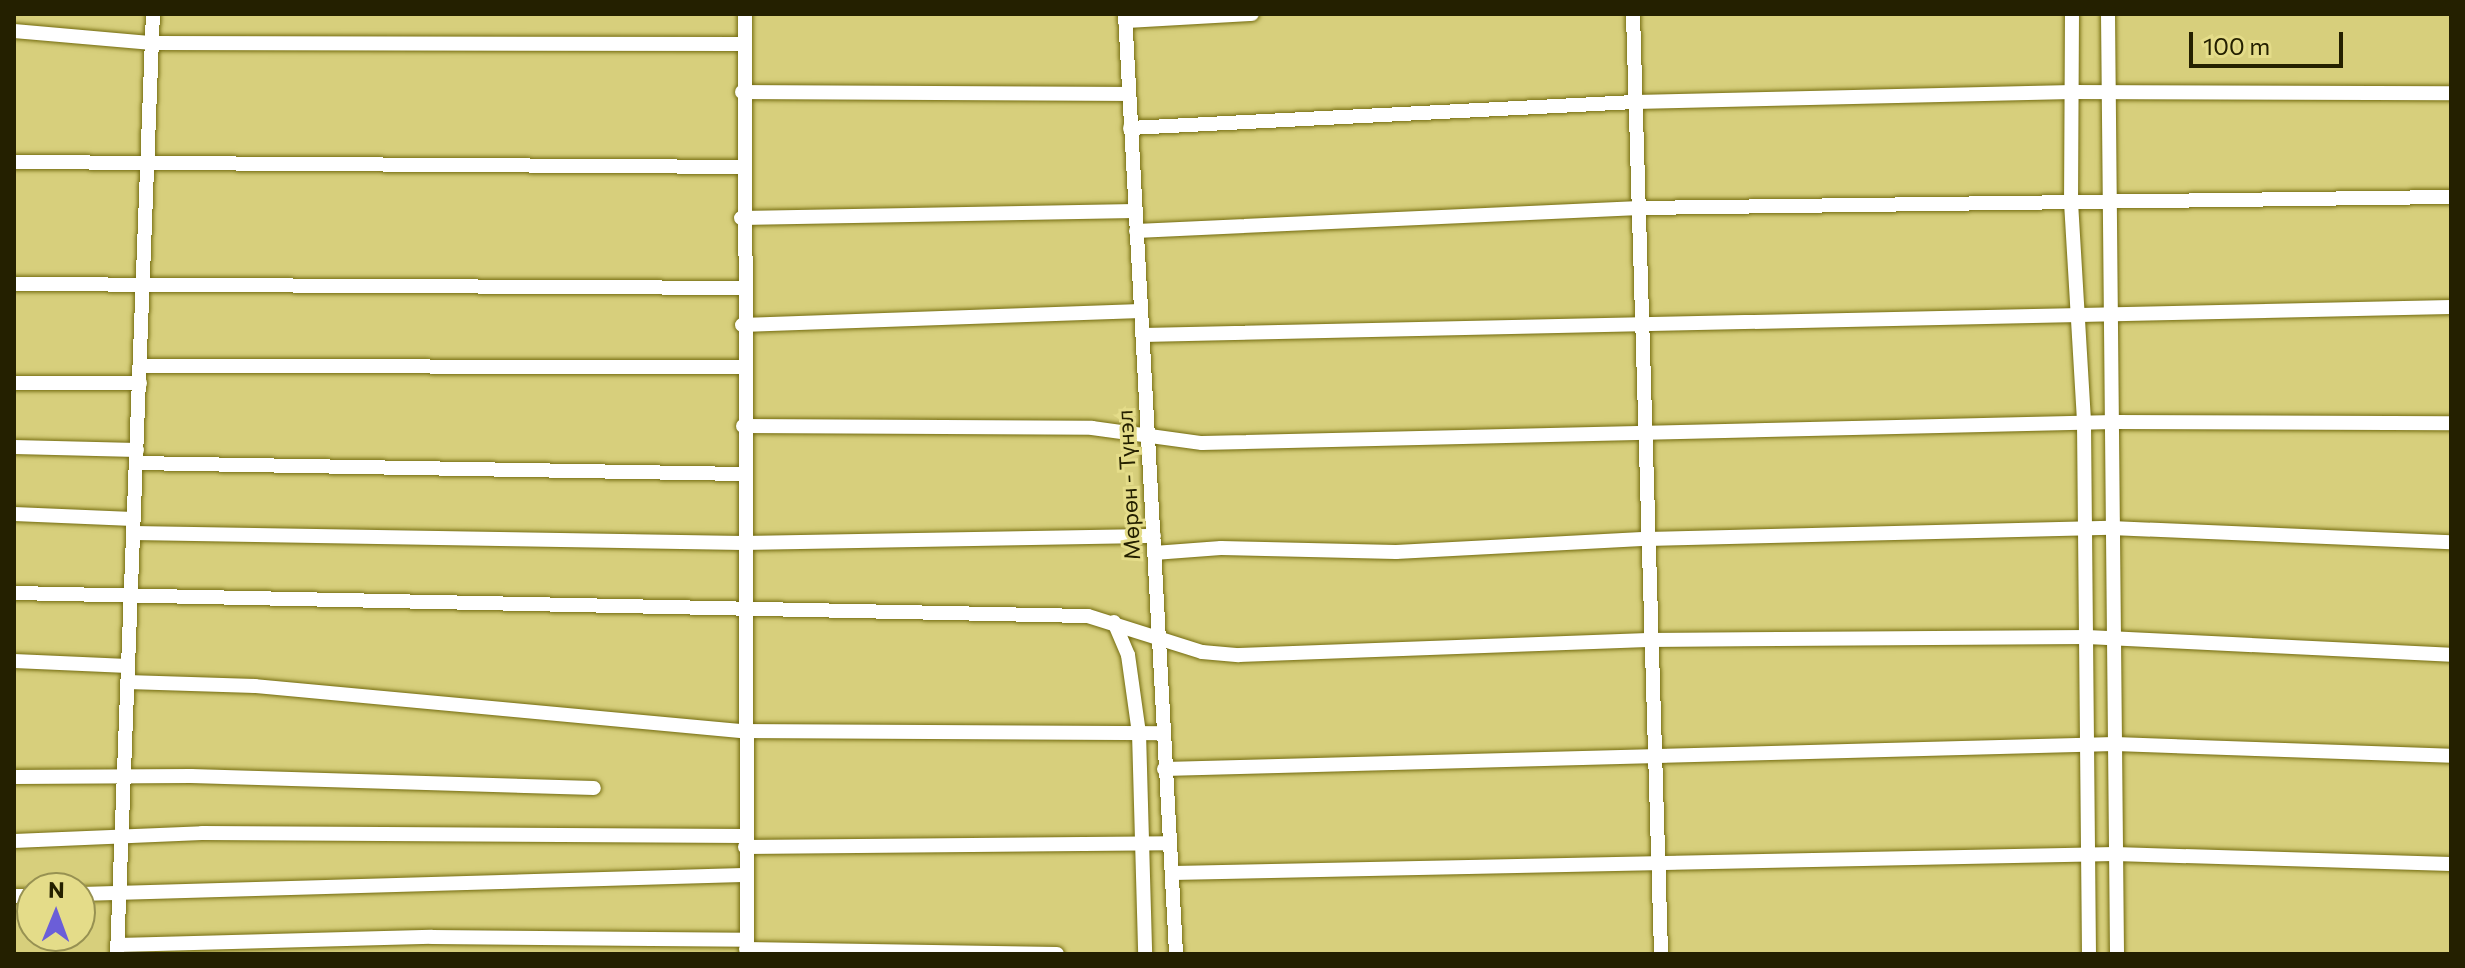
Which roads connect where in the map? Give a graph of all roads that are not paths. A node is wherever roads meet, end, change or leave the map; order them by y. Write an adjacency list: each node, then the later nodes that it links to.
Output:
1 (153, 14): 9 (street)
2 (745, 14): 10 (street)
3 (1252, 14): 7 (street)
4 (1633, 14): 16 (street)
5 (2072, 14): 12 (street)
6 (2108, 14): 13 (street)
7 (1125, 17): 15 (street, Мөрөн - Түнэл)
8 (14, 31): 9 (street)
9 (152, 43): 10 (street); 19 (street)
10 (745, 44): 11 (street)
11 (742, 92): 15 (street); 20 (street)
12 (2072, 92): 13 (street); 16 (street); 23 (street)
13 (2107, 92): 14 (street); 22 (street)
14 (2451, 93)
15 (1128, 94): 17 (street, Мөрөн - Түнэл)
16 (1635, 102): 17 (street); 24 (street)
17 (1130, 128): 25 (street, Мөрөн - Түнэл)
18 (14, 162): 19 (street)
19 (149, 163): 20 (street); 29 (street)
20 (741, 167): 26 (street)
21 (2451, 197): 22 (street)
22 (2108, 199): 23 (street); 33 (street)
23 (2071, 202): 24 (street); 34 (street)
24 (1639, 208): 27 (street); 36 (street)
25 (1135, 211): 26 (street); 27 (street, Мөрөн - Түнэл)
26 (741, 218): 30 (street)
27 (1136, 231): 32 (street, Мөрөн - Түнэл)
28 (14, 284): 29 (street)
29 (146, 287): 30 (street); 38 (street)
30 (742, 288): 35 (street)
31 (2451, 307): 33 (street)
32 (1141, 311): 35 (street); 37 (street, Мөрөн - Түнэл)
33 (2114, 317): 34 (street); 42 (street)
34 (2077, 318): 36 (street); 44 (street)
35 (742, 325): 39 (street)
36 (1641, 327): 37 (street); 46 (street)
37 (1143, 335): 47 (street, Мөрөн - Түнэл)
38 (141, 366): 39 (street); 41 (street)
39 (742, 367): 45 (street)
40 (14, 383): 41 (street)
41 (140, 383): 49 (street)
42 (2114, 422): 43 (street); 44 (street); 53 (street)
43 (2451, 423)
44 (2084, 424): 46 (street); 54 (street)
45 (743, 426): 47 (street); 50 (street)
46 (1644, 435): 47 (street); 56 (street)
47 (1147, 436): 55 (street, Мөрөн - Түнэл)
48 (14, 447): 49 (street)
49 (137, 457): 50 (street); 52 (street)
50 (743, 474): 58 (street)
51 (14, 514): 52 (street)
52 (133, 526): 58 (street); 61 (street)
53 (2111, 528): 54 (street); 57 (street); 65 (street)
54 (2084, 529): 56 (street); 64 (street)
55 (1154, 536): 58 (street); 59 (street, Мөрөн - Түнэл)
56 (1647, 539): 59 (street); 67 (street)
57 (2451, 542)
58 (743, 543): 62 (street)
59 (1154, 553): 66 (street, Мөрөн - Түнэл)
60 (14, 593): 61 (street)
61 (133, 597): 62 (street); 70 (street)
62 (744, 608): 63 (street); 72 (street)
63 (1114, 622): 66 (street); 73 (street)
64 (2087, 637): 65 (street); 67 (street); 76 (street)
65 (2112, 638): 68 (street); 75 (street)
66 (1157, 639): 67 (street); 74 (street, Мөрөн - Түнэл)
67 (1648, 640): 78 (street)
68 (2451, 655)
69 (14, 661): 70 (street)
70 (128, 666): 71 (street)
71 (127, 682): 72 (street); 80 (street)
72 (744, 731): 73 (street); 85 (street)
73 (1139, 733): 74 (street); 87 (street)
74 (1162, 733): 79 (street, Мөрөн - Түнэл)
75 (2115, 744): 76 (street); 77 (street); 89 (street)
76 (2086, 747): 78 (street); 88 (street)
77 (2451, 756)
78 (1652, 758): 79 (street); 91 (street)
79 (1164, 769): 86 (street, Мөрөн - Түнэл)
80 (121, 776): 81 (street); 82 (street); 83 (street)
81 (14, 777)
82 (594, 788)
83 (119, 835): 84 (street); 85 (street); 94 (street)
84 (14, 841)
85 (745, 841): 87 (street); 93 (street)
86 (1170, 843): 87 (street); 92 (street, Мөрөн - Түнэл)
87 (1142, 844): 99 (street)
88 (2087, 854): 89 (street); 91 (street); 102 (street)
89 (2115, 854): 90 (street); 103 (street)
90 (2451, 864)
91 (1655, 865): 92 (street); 101 (street)
92 (1173, 873): 100 (street, Мөрөн - Түнэл)
93 (743, 875): 94 (street); 96 (street)
94 (120, 893): 95 (street); 97 (street)
95 (96, 894)
96 (747, 948): 97 (street); 98 (street)
97 (117, 950)
98 (1057, 954)
99 (1145, 954)
100 (1176, 954)
101 (1661, 954)
102 (2089, 954)
103 (2117, 954)

